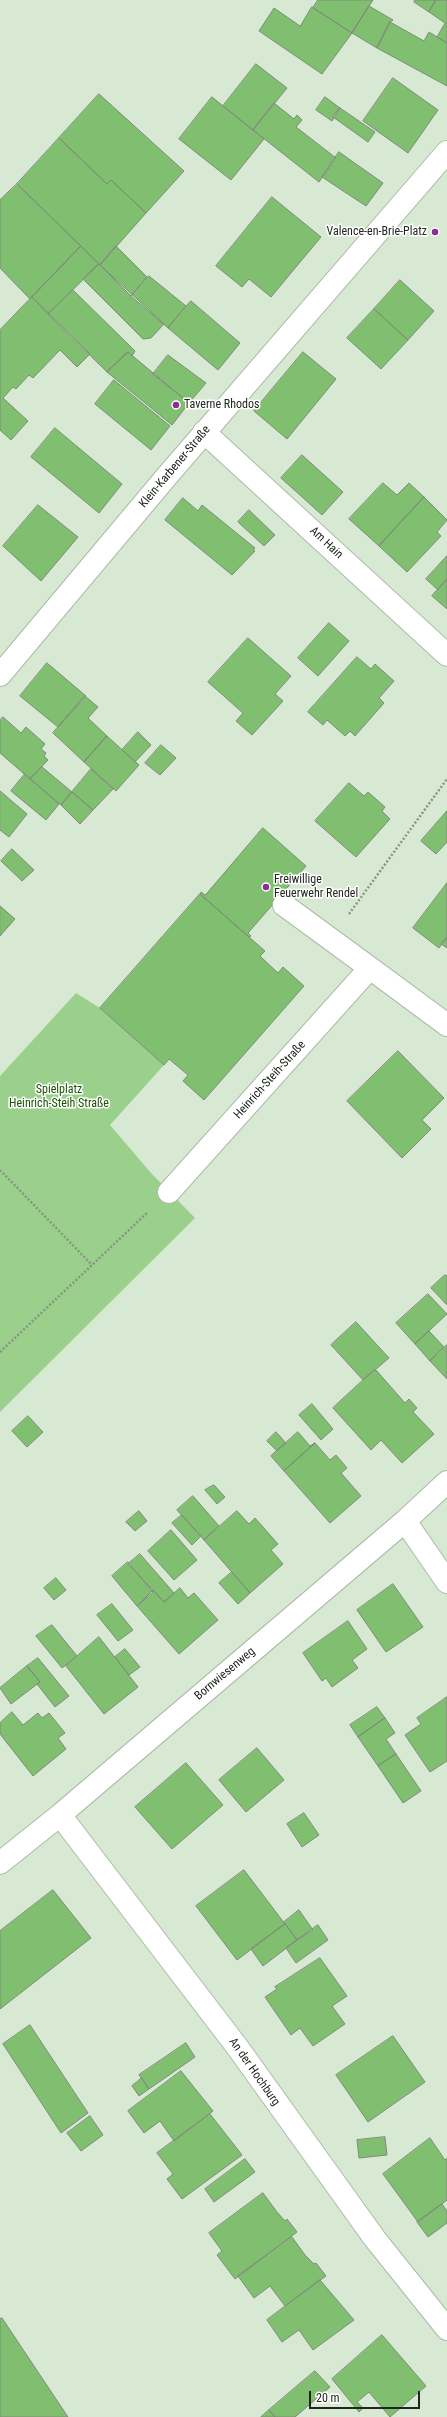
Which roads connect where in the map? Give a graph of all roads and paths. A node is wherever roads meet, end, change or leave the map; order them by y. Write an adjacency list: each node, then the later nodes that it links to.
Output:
1 (447, 152): 2 (street, Klein-Karbener-Straße)
2 (204, 432): 3 (street, Am Hain); 4 (street, Klein-Karbener-Straße)
3 (447, 655)
4 (0, 675)
5 (447, 779): 7 (path)
6 (284, 905): 8 (street)
7 (349, 913)
8 (370, 968): 9 (street); 11 (street, Heinrich-Steih-Straße)
9 (447, 1025)
10 (0, 1170): 12 (path)
11 (169, 1192): 12 (path)
12 (92, 1265): 13 (path)
13 (0, 1352)
14 (447, 1482): 15 (street, Bornwiesenweg)
15 (405, 1521): 16 (street); 17 (street, Bornwiesenweg)
16 (447, 1582)
17 (60, 1815): 18 (street, Bornwiesenweg); 19 (street, An der Hochburg)
18 (0, 1863)
19 (447, 2328)

